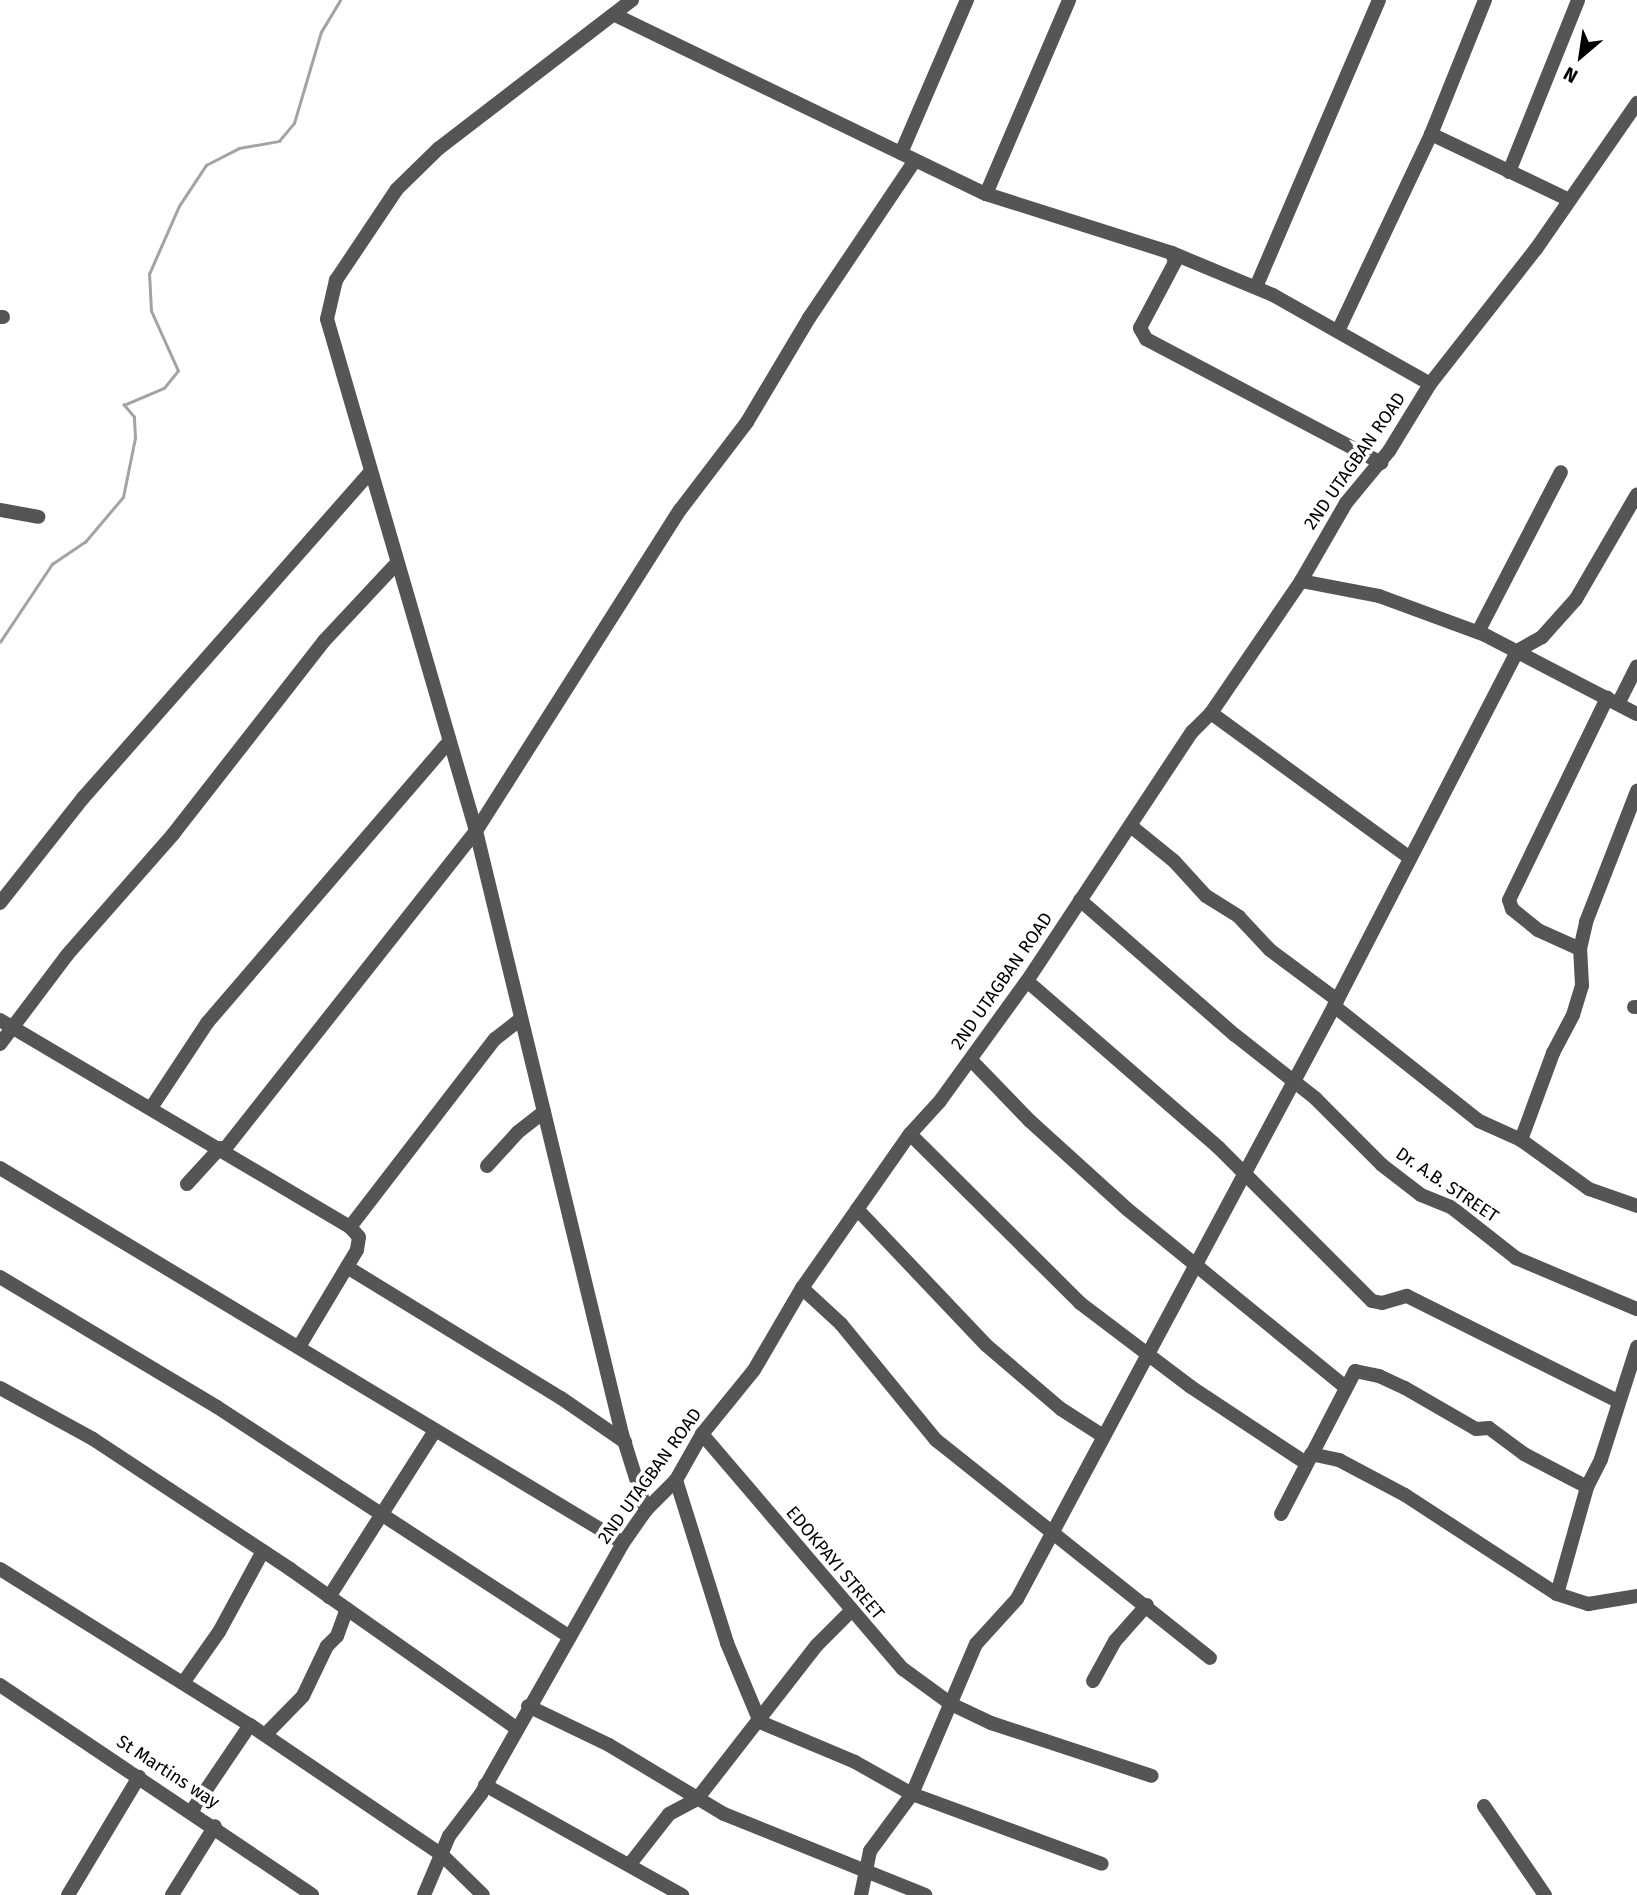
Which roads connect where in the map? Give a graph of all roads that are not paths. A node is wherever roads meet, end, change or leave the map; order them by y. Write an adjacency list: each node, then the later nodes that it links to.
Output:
1 (632, 0): 7 (street)
2 (967, 0): 10 (street)
3 (1069, 0): 13 (street)
4 (1379, 0): 16 (street)
5 (1485, 0): 9 (street)
6 (1578, 0): 12 (street)
7 (615, 15): 10 (street); 20 (street)
8 (1637, 103): 14 (street, 2ND UTAGBAN ROAD)
9 (1431, 134): 12 (street); 17 (street)
10 (901, 153): 11 (street)
11 (915, 160): 13 (street); 38 (street)
12 (1509, 172): 14 (street)
13 (986, 194): 15 (street)
14 (1567, 199): 18 (street, 2ND UTAGBAN ROAD)
15 (1172, 253): 16 (street); 19 (street)
16 (1256, 287): 17 (street)
17 (1339, 328): 18 (street)
18 (1430, 384): 19 (street, 2ND UTAGBAN ROAD)
19 (1381, 463): 26 (street, 2ND UTAGBAN ROAD)
20 (370, 472): 25 (street); 41 (street)
21 (1561, 472): 27 (street)
22 (1637, 494): 28 (street)
23 (0, 510): 24 (street)
24 (38, 517)
25 (397, 563): 38 (street); 46 (street)
26 (1301, 582): 27 (street); 33 (street, 2ND UTAGBAN ROAD)
27 (1478, 632): 29 (street)
28 (1542, 637): 29 (street); 30 (street)
29 (1517, 651): 30 (street); 39 (street)
30 (1543, 665): 32 (street)
31 (1637, 666): 32 (street)
32 (1612, 701): 34 (street); 42 (street)
33 (1211, 713): 37 (street, 2ND UTAGBAN ROAD); 39 (street)
34 (1637, 714)
35 (446, 745): 50 (street)
36 (1637, 791): 42 (street)
37 (1132, 827): 40 (street, 2ND UTAGBAN ROAD); 44 (street)
38 (476, 831): 45 (street); 54 (street)
39 (1410, 859): 44 (street)
40 (1080, 900): 43 (street, 2ND UTAGBAN ROAD); 49 (street, Dr. A.B. STREET)
41 (0, 903)
42 (1580, 949): 53 (street)
43 (1027, 981): 48 (street, 2ND UTAGBAN ROAD); 57 (street)
44 (1335, 1003): 49 (street); 53 (street)
45 (522, 1019): 51 (street); 61 (street)
46 (5, 1024): 47 (street); 50 (street)
47 (0, 1045)
48 (971, 1060): 52 (street, 2ND UTAGBAN ROAD); 62 (street)
49 (1292, 1082): 57 (street); 66 (street, Dr. A.B. STREET)
50 (151, 1108): 54 (street)
51 (544, 1112): 55 (street); 76 (street)
52 (910, 1134): 60 (street, 2ND UTAGBAN ROAD); 69 (street)
53 (1521, 1140): 59 (street)
54 (222, 1149): 58 (street); 61 (street)
55 (487, 1166)
56 (0, 1168): 68 (street)
57 (1244, 1173): 62 (street); 72 (street)
58 (187, 1184)
59 (1637, 1206)
60 (857, 1209): 65 (street, 2ND UTAGBAN ROAD); 75 (street)
61 (350, 1227): 63 (street)
62 (1197, 1262): 69 (street); 70 (street)
63 (347, 1267): 68 (street); 76 (street)
64 (0, 1277): 81 (street)
65 (802, 1288): 74 (street, 2ND UTAGBAN ROAD); 83 (street)
66 (1637, 1309)
67 (1637, 1347): 72 (street)
68 (299, 1348): 84 (street)
69 (1147, 1356): 75 (street); 77 (street)
70 (1345, 1386): 77 (street); 79 (street)
71 (0, 1388): 85 (street)
72 (1618, 1401): 79 (street)
73 (434, 1432): 81 (street)
74 (702, 1434): 78 (street, 2ND UTAGBAN ROAD); 92 (street, EDOKPAYI STREET)
75 (1103, 1436): 83 (street)
76 (625, 1442): 80 (street)
77 (1308, 1458): 82 (street); 87 (street)
78 (676, 1480): 80 (street, 2ND UTAGBAN ROAD); 100 (street)
79 (1587, 1487): 87 (street)
80 (646, 1510): 84 (street, 2ND UTAGBAN ROAD)
81 (381, 1514): 89 (street); 93 (street)
82 (1280, 1514)
83 (1050, 1531): 90 (street); 98 (street)
84 (622, 1544): 93 (street, 2ND UTAGBAN ROAD)
85 (263, 1551): 89 (street); 96 (street)
86 (0, 1569): 96 (street)
87 (1557, 1594): 88 (street)
88 (1637, 1596)
89 (329, 1597): 91 (street)
90 (1147, 1605): 94 (street); 95 (street)
91 (347, 1609): 102 (street); 103 (street)
92 (849, 1612): 98 (street, EDOKPAYI STREET); 100 (street)
93 (570, 1637): 99 (street, 2ND UTAGBAN ROAD)
94 (1210, 1658)
95 (1093, 1681)
96 (183, 1683): 101 (street)
97 (0, 1685): 105 (street, St Martins way)
98 (951, 1704): 104 (street, EDOKPAYI STREET); 107 (street)
99 (527, 1706): 102 (street, 2ND UTAGBAN ROAD); 108 (street)
100 (760, 1722): 107 (street); 108 (street)
101 (250, 1725): 103 (street); 110 (street)
102 (515, 1727): 106 (street, 2ND UTAGBAN ROAD)
103 (265, 1735): 112 (street)
104 (1152, 1776)
105 (139, 1777): 110 (street, St Martins way); 117 (street)
106 (485, 1786): 112 (street, 2ND UTAGBAN ROAD); 113 (street)
107 (912, 1794): 114 (street); 115 (street)
108 (697, 1799): 113 (street); 115 (street)
109 (1484, 1806): 125 (street)
110 (191, 1812): 111 (street, St Martins way)
111 (215, 1826): 116 (street, St Martins way); 118 (street)
112 (442, 1855): 120 (street, 2ND UTAGBAN ROAD); 121 (street)
113 (630, 1864): 122 (street)
114 (1102, 1864)
115 (868, 1875): 123 (street); 124 (street)
116 (290, 1889): 119 (street, St Martins way)
117 (68, 1895)
118 (172, 1895)
119 (312, 1895)
120 (424, 1895)
121 (483, 1895)
122 (682, 1895)
123 (861, 1895)
124 (925, 1895)
125 (1545, 1895)

